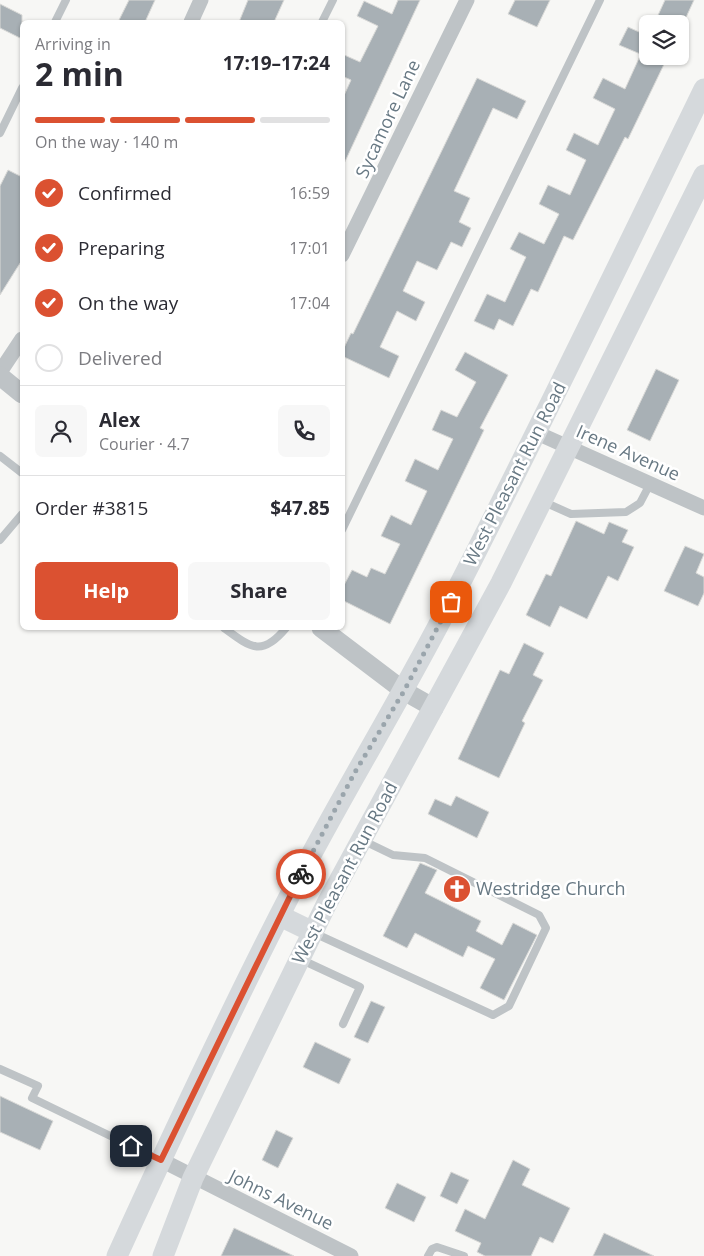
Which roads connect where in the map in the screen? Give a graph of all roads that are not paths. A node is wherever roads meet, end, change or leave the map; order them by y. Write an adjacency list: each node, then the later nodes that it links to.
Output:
1 (66, 0): 6 (lane)
2 (201, 0): 7 (street)
3 (333, 0): 8 (lane)
4 (467, 0): 13 (street, Sycamore Lane)
5 (600, 0): 26 (lane)
6 (56, 20)
7 (192, 20)
8 (323, 20)
9 (704, 89): 18 (main road, West Pleasant Run Road)
10 (20, 92): 11 (lane)
11 (0, 133)
12 (704, 175): 19 (main road, West Pleasant Run Road)
13 (345, 249)
14 (20, 342): 15 (street)
15 (0, 372)
16 (0, 376): 17 (street)
17 (20, 392)
18 (537, 433): 19 (street, Irene Avenue); 31 (main road, West Pleasant Run Road)
19 (569, 447): 22 (street, Irene Avenue); 23 (main road, West Pleasant Run Road)
20 (0, 456): 21 (lane)
21 (20, 471)
22 (650, 484): 23 (lane); 24 (street, Irene Avenue)
23 (542, 502): 32 (main road, West Pleasant Run Road)
24 (704, 508)
25 (20, 516): 27 (lane)
26 (345, 524)
27 (0, 540)
28 (227, 630): 29 (lane)
29 (284, 630)
30 (325, 630): 31 (street)
31 (404, 691): 32 (street); 34 (main road, West Pleasant Run Road)
32 (434, 708): 33 (main road, West Pleasant Run Road)
33 (360, 840): 35 (main road, West Pleasant Run Road); 35 (lane)
34 (280, 916): 35 (main road); 39 (main road, West Pleasant Run Road)
35 (312, 932): 36 (main road, West Pleasant Run Road)
36 (300, 959): 37 (lane); 40 (main road, West Pleasant Run Road)
37 (343, 1024)
38 (0, 1069): 39 (lane)
39 (161, 1160): 40 (street, Johns Avenue); 41 (main road, West Pleasant Run Road)
40 (194, 1178): 42 (main road, West Pleasant Run Road); 43 (street, Johns Avenue)
41 (124, 1254)
42 (162, 1256)
43 (351, 1256)
44 (428, 1256): 45 (lane)
45 (464, 1256)

